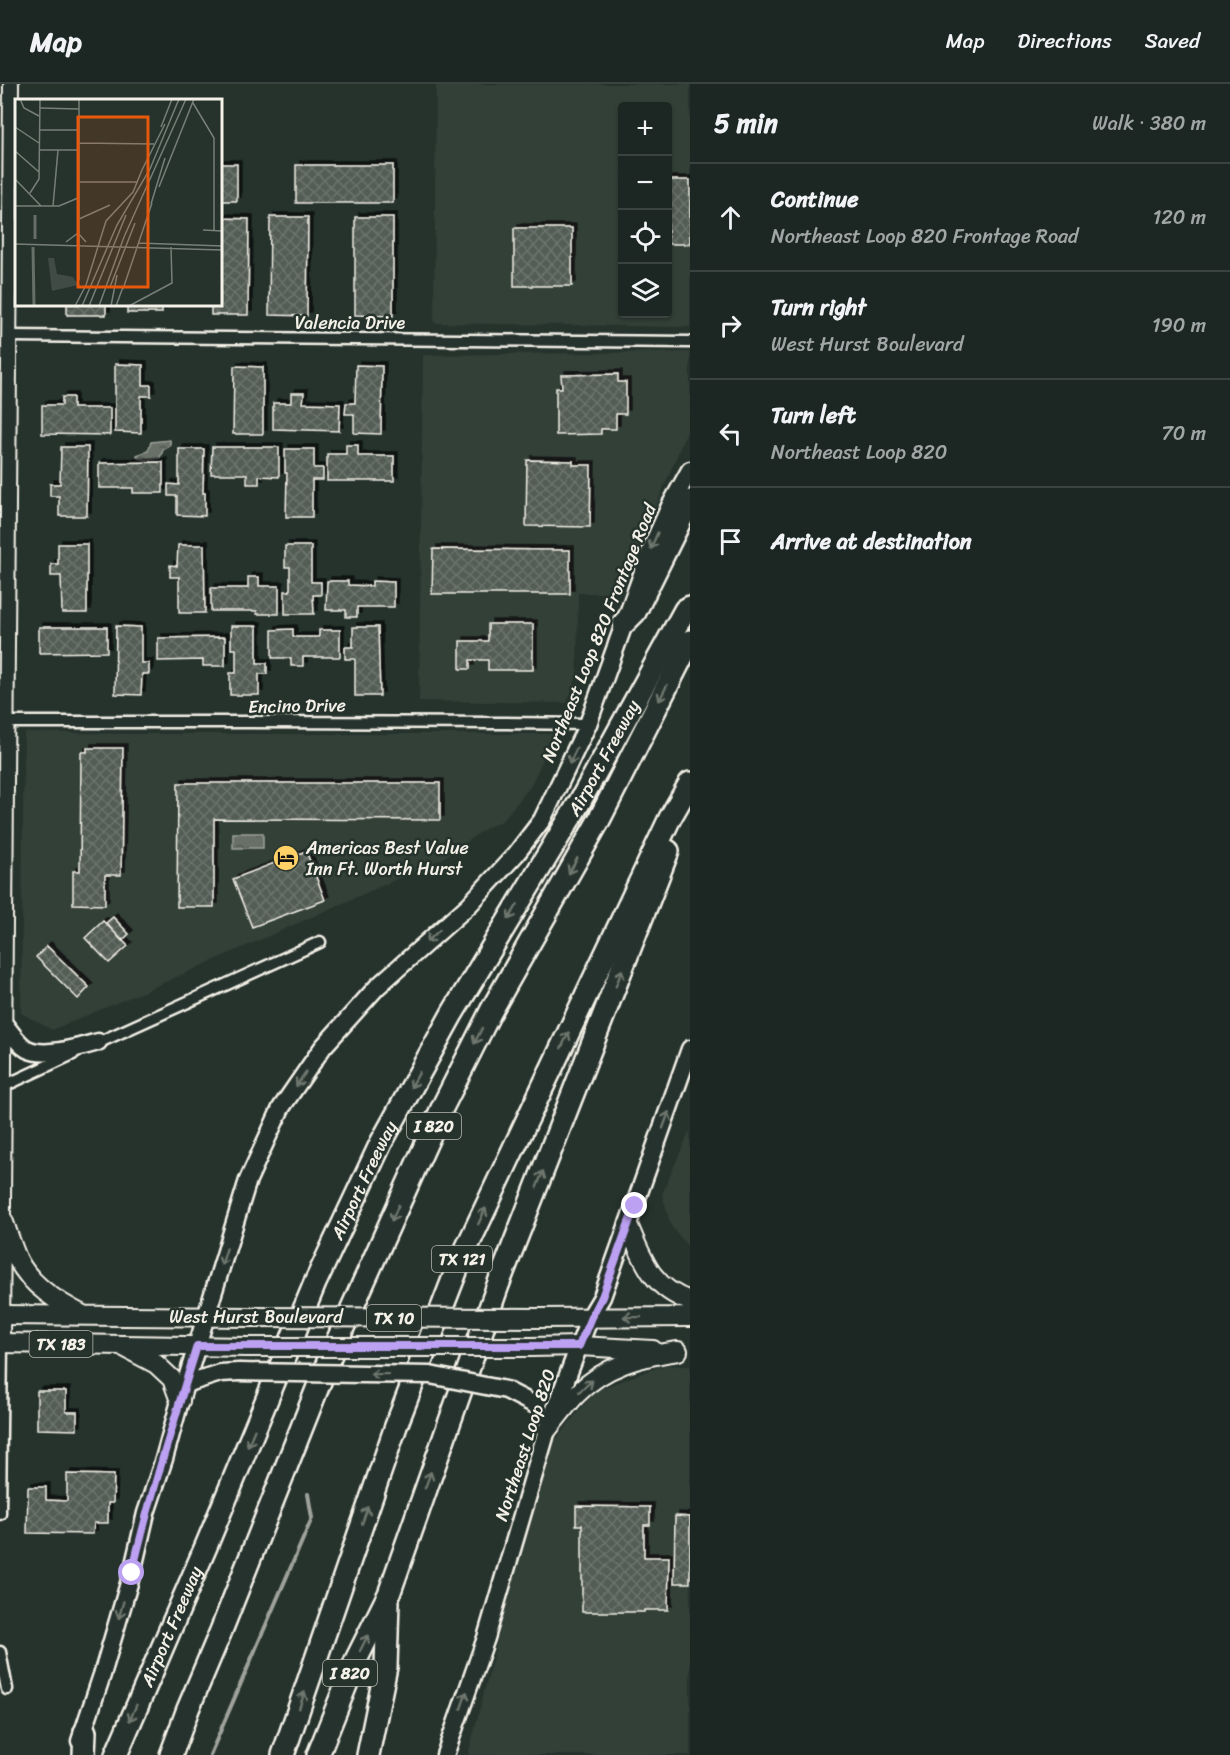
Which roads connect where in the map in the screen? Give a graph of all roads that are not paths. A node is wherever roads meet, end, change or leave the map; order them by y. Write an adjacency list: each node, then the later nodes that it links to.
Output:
1 (11, 84): 2 (street)
2 (5, 205): 3 (street)
3 (9, 336): 4 (street, Valencia Drive); 5 (street)
4 (690, 342)
5 (4, 409): 11 (street)
6 (690, 470): 9 (main road, Northeast Loop 820 Frontage Road, one-way to 9)
7 (690, 501): 9 (highway)
8 (690, 607): 42 (highway, Airport Freeway, one-way to 42)
9 (624, 623): 12 (main road, Northeast Loop 820 Frontage Road)
10 (690, 641): 43 (highway, I 820, one-way to 43)
11 (6, 722): 12 (street, Encino Drive); 14 (street)
12 (588, 724): 25 (main road, Northeast Loop 820 Frontage Road, one-way to 25)
13 (690, 784): 36 (highway, I 820, one-way to 13); 44 (highway, TX 121, one-way to 13)
14 (3, 881): 16 (street)
15 (320, 942): 17 (street)
16 (4, 1024): 17 (main road); 19 (street)
17 (98, 1042): 19 (street)
18 (690, 1049): 21 (main road, Northeast Loop 820, one-way to 18)
19 (4, 1086): 20 (street)
20 (1, 1223): 23 (street); 24 (main road)
21 (628, 1225): 22 (main road); 26 (main road, Northeast Loop 820)
22 (690, 1301)
23 (1, 1315): 24 (main road, West Hurst Boulevard / TX 10); 28 (street)
24 (84, 1316): 25 (main road, West Hurst Boulevard / TX 10)
25 (206, 1317): 26 (main road, West Hurst Boulevard / TX 10, bridge); 30 (main road, Northeast Loop 820 Frontage Road)
26 (591, 1317): 27 (main road, West Hurst Boulevard / TX 10, one-way to 26); 31 (main road, Northeast Loop 820)
27 (690, 1317)
28 (1, 1343): 29 (main road, West Hurst Boulevard / TX 183); 35 (street)
29 (120, 1345): 30 (main road, West Hurst Boulevard / TX 183); 33 (main road)
30 (197, 1346): 31 (main road, West Hurst Boulevard / TX 183, bridge); 33 (main road, Northeast Loop 820 Frontage Road)
31 (579, 1346): 32 (main road, West Hurst Boulevard); 34 (main road, Northeast Loop 820)
32 (684, 1351): 34 (main road, one-way to 32)
33 (182, 1393): 34 (main road, one-way to 33, bridge); 39 (main road, Northeast Loop 820 Frontage Road, one-way to 39)
34 (547, 1430): 47 (main road, Northeast Loop 820, one-way to 34)
35 (0, 1514)
36 (388, 1594): 45 (highway, I 820, one-way to 36); 46 (highway)
37 (0, 1652): 38 (street)
38 (7, 1689)
39 (84, 1732): 40 (main road, Northeast Loop 820 Frontage Road); 41 (highway)
40 (75, 1755)
41 (84, 1755)
42 (116, 1755)
43 (171, 1755)
44 (283, 1755)
45 (318, 1755)
46 (368, 1755)
47 (445, 1755)

